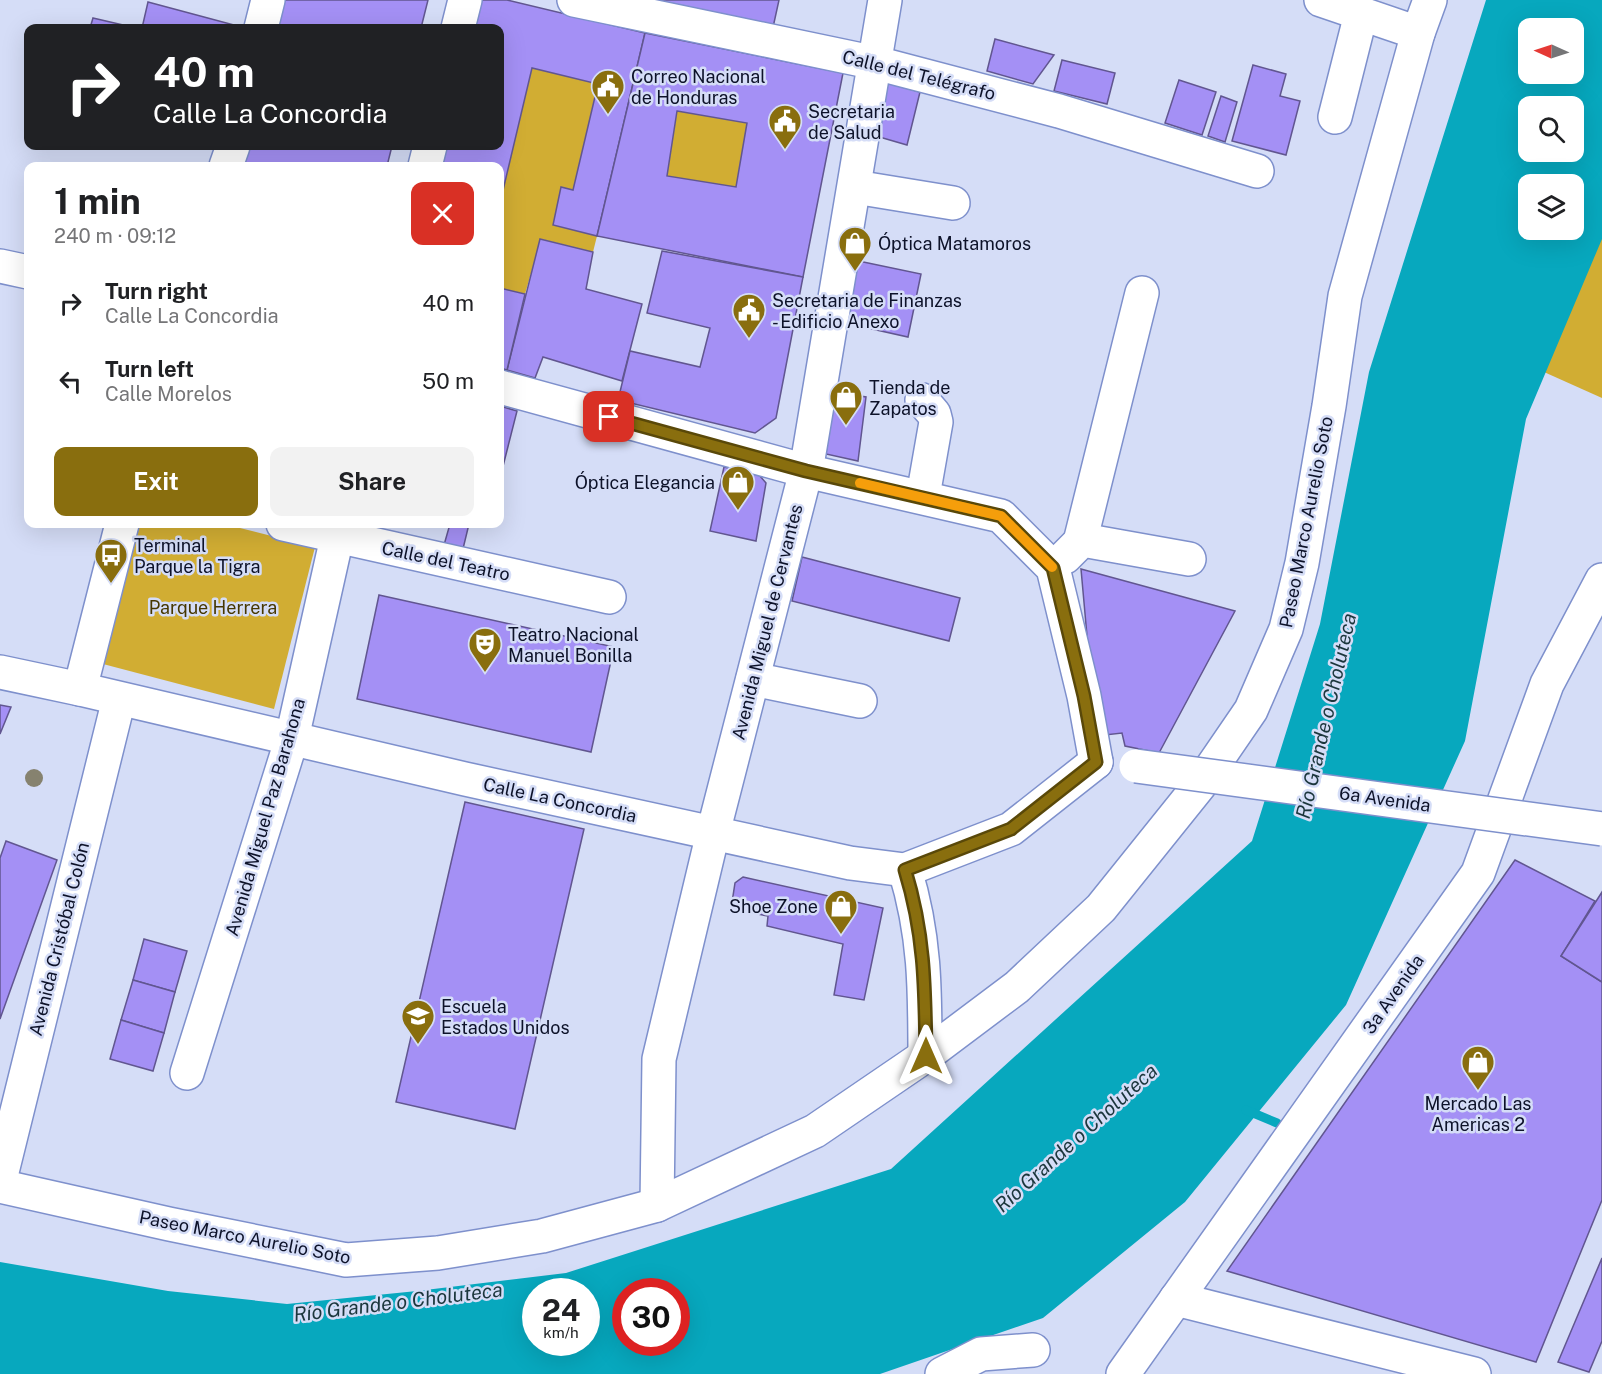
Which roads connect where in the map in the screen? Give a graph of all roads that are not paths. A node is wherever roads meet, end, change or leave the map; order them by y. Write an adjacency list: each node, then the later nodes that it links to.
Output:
1 (268, 0): 8 (street)
2 (465, 0): 9 (street)
3 (574, 0): 11 (street, Calle del Telégrafo)
4 (885, 0): 11 (street, Avenida Miguel de Cervantes)
5 (1321, 0): 7 (street)
6 (1430, 0): 10 (street, Paseo Marco Aurelio Soto)
7 (1361, 14): 10 (street); 12 (street)
8 (262, 24)
9 (459, 24)
10 (1418, 33): 41 (street, Paseo Marco Aurelio Soto)
11 (876, 63): 13 (street, Calle del Telégrafo); 14 (street, Avenida Miguel de Cervantes)
12 (1335, 117)
13 (1257, 171)
14 (855, 187): 15 (street); 21 (street, Avenida Miguel de Cervantes)
15 (953, 203)
16 (0, 266): 17 (street)
17 (24, 271)
18 (1142, 293): 26 (street)
19 (504, 388): 21 (street)
20 (922, 400): 22 (street)
21 (806, 471): 22 (street); 32 (street, Avenida Miguel de Cervantes)
22 (922, 496): 28 (street)
23 (121, 528): 33 (street)
24 (320, 528): 25 (street, Calle del Teatro)
25 (338, 530): 30 (street, Calle del Teatro); 36 (street, Avenida Miguel Paz Barahona)
26 (1080, 542): 27 (street); 28 (street)
27 (1190, 559)
28 (1053, 568): 37 (street)
29 (1602, 580): 46 (street, 3a Avenida)
30 (609, 597)
31 (0, 672): 33 (street, Calle La Concordia)
32 (753, 679): 35 (street); 39 (street, Avenida Miguel de Cervantes)
33 (80, 689): 34 (street, Calle La Concordia)
34 (119, 699): 36 (street, Calle La Concordia); 43 (street, Avenida Cristóbal Colón)
35 (860, 701)
36 (292, 738): 39 (street, Calle La Concordia); 42 (street, Avenida Miguel Paz Barahona)
37 (1096, 762): 38 (street, 6a Avenida, bridge); 40 (street, Calle La Concordia)
38 (1602, 829)
39 (713, 833): 40 (street, Calle La Concordia); 45 (street, Avenida Miguel de Cervantes)
40 (905, 870): 41 (street)
41 (926, 1056): 45 (street, Paseo Marco Aurelio Soto)
42 (187, 1073)
43 (0, 1180)
44 (0, 1186): 45 (street, Paseo Marco Aurelio Soto)
45 (657, 1206)
46 (1176, 1299): 49 (street, 3a Avenida); 50 (street)
47 (1033, 1350): 48 (street)
48 (942, 1374)
49 (1123, 1374)
50 (1474, 1374)

